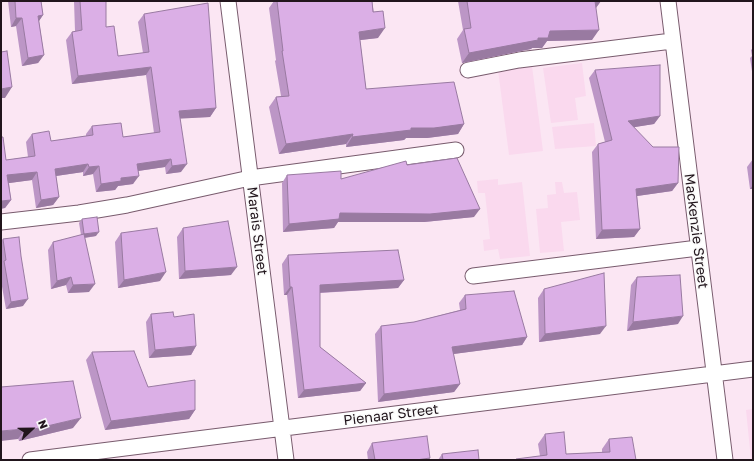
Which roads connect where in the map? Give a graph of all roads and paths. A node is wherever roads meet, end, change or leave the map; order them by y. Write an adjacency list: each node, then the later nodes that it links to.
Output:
1 (228, 1): 6 (street, Marais Street)
2 (668, 1): 3 (street, Mackenzie Street)
3 (672, 40): 4 (street); 8 (street, Mackenzie Street)
4 (468, 70)
5 (456, 150): 6 (street)
6 (250, 178): 7 (street); 12 (street, Marais Street)
7 (1, 222)
8 (698, 248): 9 (street); 11 (street, Mackenzie Street)
9 (473, 276)
10 (753, 369): 11 (street, Pienaar Street)
11 (714, 374): 12 (street, Pienaar Street); 15 (street, Mackenzie Street)
12 (282, 428): 13 (street, Pienaar Street); 14 (street, Marais Street)
13 (30, 460)
14 (286, 460)
15 (725, 460)

